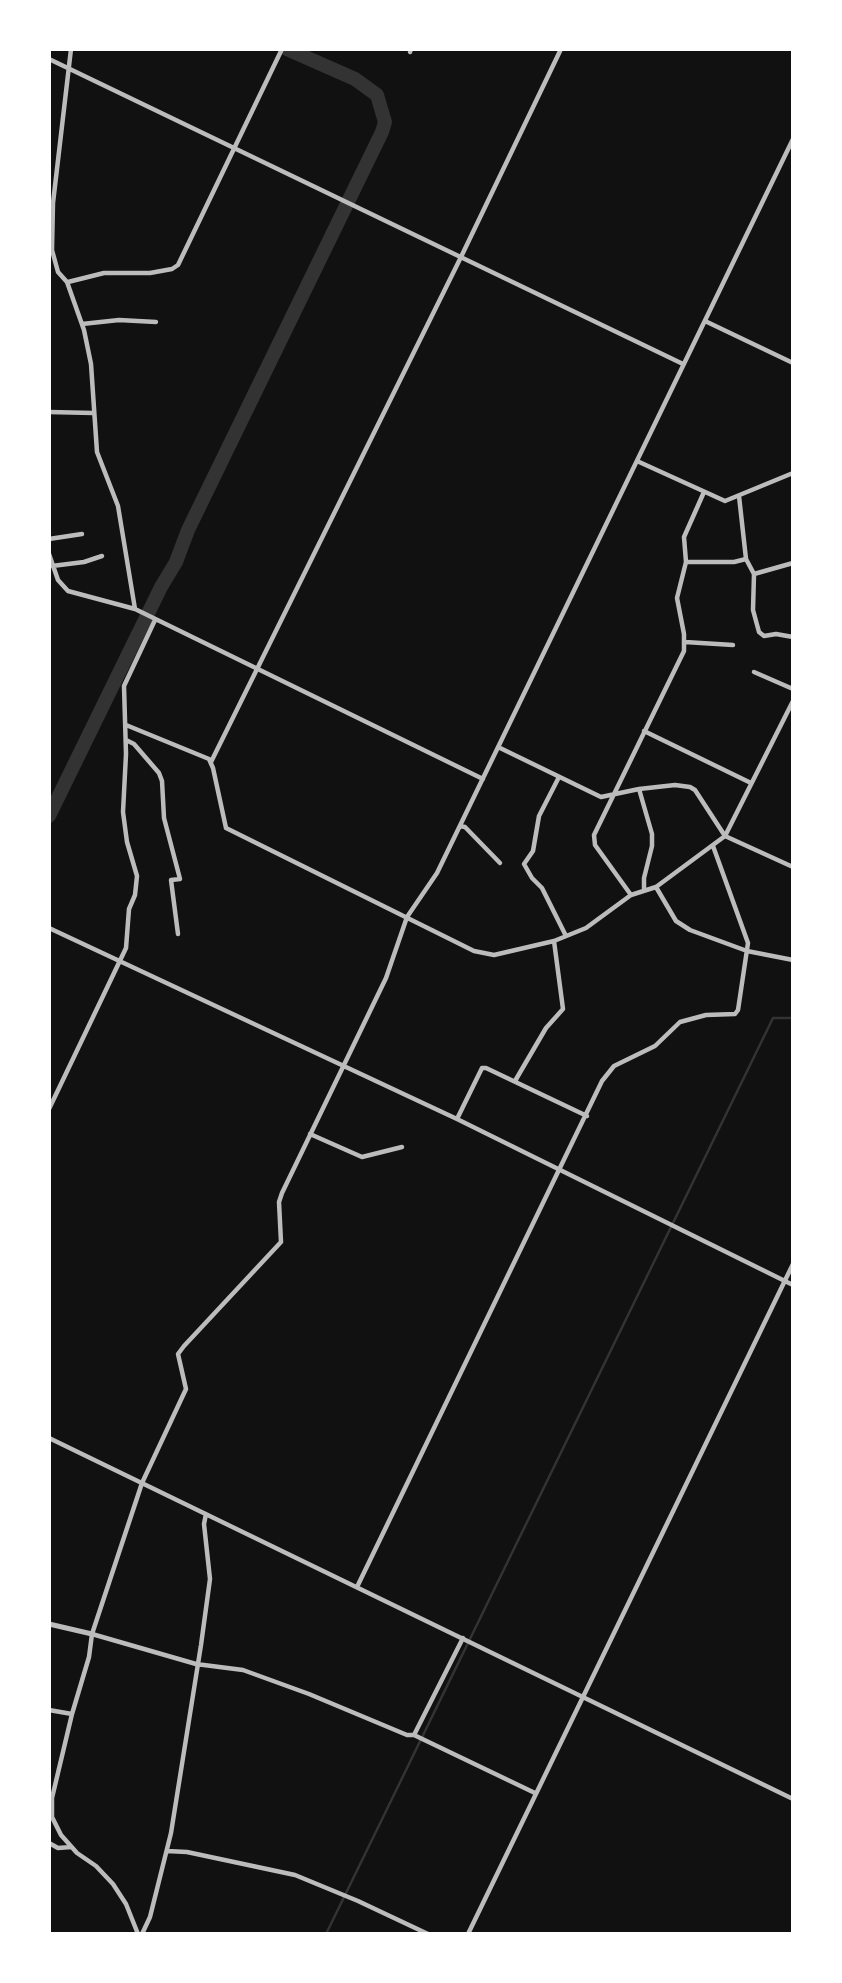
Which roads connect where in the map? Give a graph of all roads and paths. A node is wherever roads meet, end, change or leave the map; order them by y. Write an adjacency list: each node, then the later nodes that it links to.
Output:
1 (71, 49): 5 (street)
2 (282, 49): 7 (street)
3 (561, 49): 9 (street)
4 (49, 59): 5 (street)
5 (69, 67): 7 (street); 8 (street)
6 (793, 139): 11 (street)
7 (234, 148): 9 (street); 10 (street)
8 (51, 211): 10 (street)
9 (461, 257): 15 (street); 36 (street)
10 (68, 282): 13 (street)
11 (705, 321): 14 (street); 15 (street)
12 (156, 322): 13 (street)
13 (82, 324): 17 (street)
14 (793, 363)
15 (683, 364): 18 (street)
16 (49, 412): 17 (street)
17 (93, 413): 31 (street)
18 (637, 461): 20 (street); 43 (street)
19 (793, 473): 21 (street)
20 (704, 492): 21 (street); 27 (street)
21 (739, 496): 26 (street)
22 (82, 534): 23 (street)
23 (49, 539)
24 (49, 554): 29 (street)
25 (102, 556): 29 (street)
26 (746, 559): 27 (street); 30 (street)
27 (686, 562): 34 (street)
28 (793, 563): 30 (street)
29 (52, 566): 31 (street)
30 (754, 574): 33 (street)
31 (135, 609): 32 (street)
32 (155, 620): 36 (street); 40 (street)
33 (793, 637)
34 (685, 642): 35 (street); 41 (street)
35 (733, 645)
36 (257, 667): 44 (street); 46 (street)
37 (754, 672): 38 (street)
38 (793, 689)
39 (793, 701): 47 (street)
40 (126, 725): 42 (street); 44 (street)
41 (644, 731): 47 (street); 49 (street)
42 (126, 740): 60 (street); 65 (street)
43 (498, 747): 45 (street); 46 (street)
44 (211, 763): 58 (street)
45 (559, 777): 49 (street); 61 (street)
46 (483, 779): 50 (street)
47 (751, 783): 51 (street)
48 (639, 789): 49 (street); 51 (street); 56 (street)
49 (612, 796): 57 (street)
50 (460, 826): 53 (street); 58 (street)
51 (725, 836): 52 (street); 54 (street)
52 (713, 846): 55 (street); 63 (street)
53 (500, 863)
54 (793, 867)
55 (656, 887): 56 (street); 63 (street)
56 (645, 890): 57 (street)
57 (631, 895): 61 (street)
58 (407, 917): 62 (street); 66 (street)
59 (49, 928): 65 (street)
60 (178, 934)
61 (566, 936): 62 (street)
62 (554, 940): 67 (street)
63 (747, 951): 64 (street); 69 (street)
64 (793, 960)
65 (120, 962): 66 (street); 68 (street)
66 (343, 1067): 70 (street); 71 (street)
67 (515, 1081): 69 (street); 70 (street)
68 (49, 1109)
69 (587, 1116): 73 (street)
70 (457, 1119): 73 (street)
71 (310, 1134): 72 (street); 78 (street)
72 (402, 1147)
73 (561, 1171): 75 (street); 80 (street)
74 (793, 1264): 75 (street)
75 (785, 1280): 76 (street); 85 (street)
76 (793, 1284)
77 (49, 1438): 78 (street)
78 (142, 1483): 79 (street); 82 (street)
79 (206, 1514): 80 (street); 84 (street)
80 (357, 1587): 83 (street)
81 (49, 1624): 82 (street)
82 (92, 1634): 84 (street); 87 (street)
83 (463, 1639): 85 (street); 88 (street)
84 (196, 1664): 88 (street); 93 (street)
85 (583, 1696): 89 (street); 90 (street)
86 (49, 1710): 87 (street)
87 (72, 1714): 92 (street)
88 (418, 1737): 89 (street)
89 (535, 1793): 96 (street)
90 (793, 1799)
91 (49, 1843): 92 (street)
92 (71, 1847): 94 (street)
93 (167, 1851): 94 (street); 95 (street)
94 (140, 1934)
95 (428, 1934)
96 (468, 1934)

